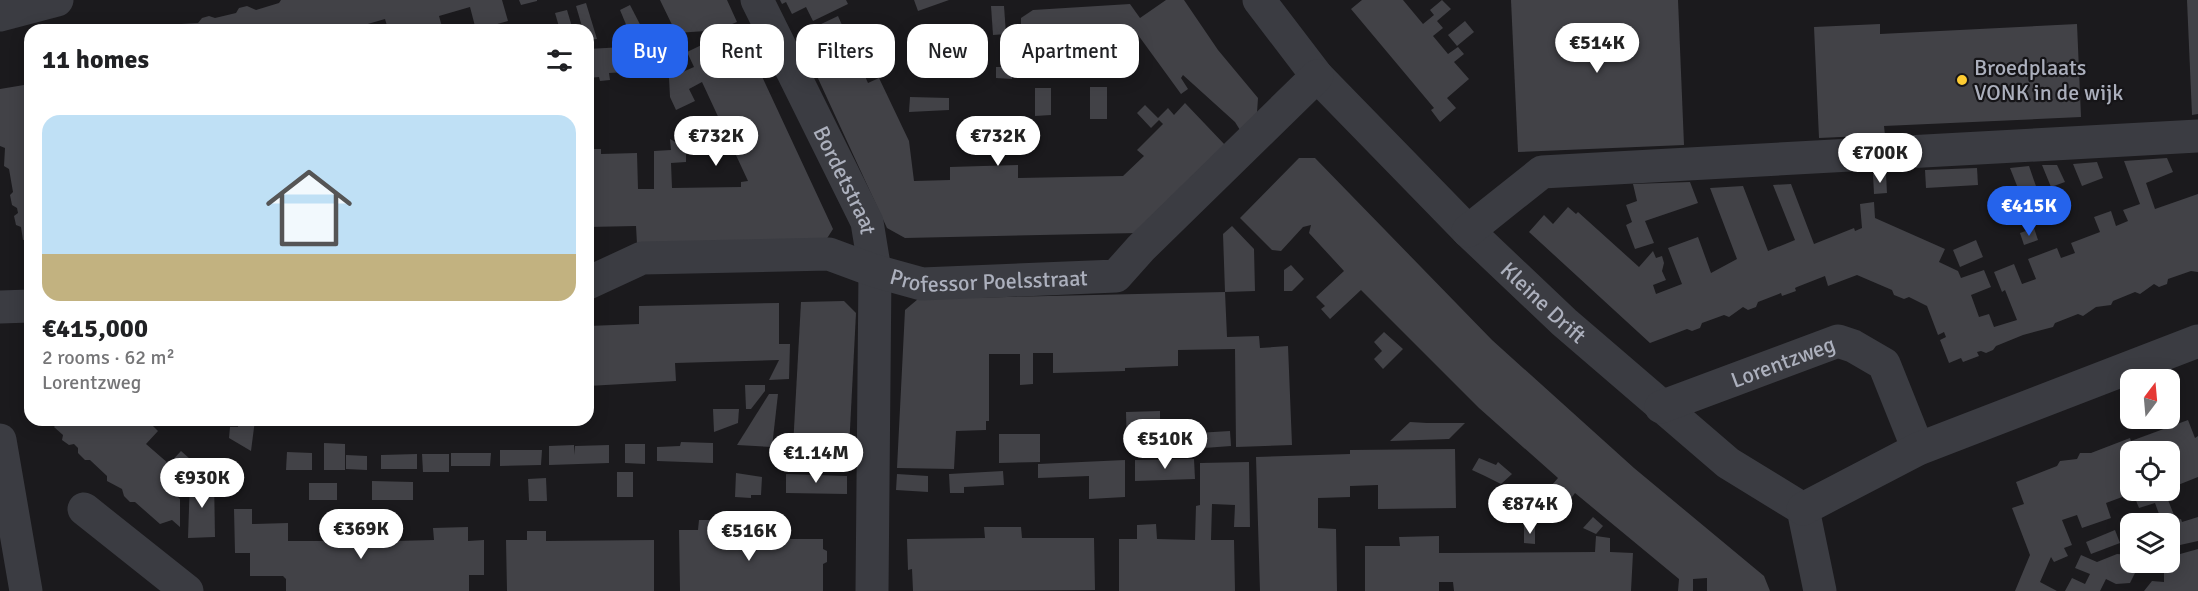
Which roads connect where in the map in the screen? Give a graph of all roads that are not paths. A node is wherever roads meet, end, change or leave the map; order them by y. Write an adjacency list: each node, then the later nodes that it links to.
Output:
1 (57, 0): 4 (street)
2 (757, 0): 8 (street, Bordetstraat)
3 (1259, 0): 5 (street, Kleine Drift)
4 (0, 15)
5 (1317, 76): 7 (street, Kleine Drift); 8 (street, Professor Poelsstraat)
6 (2198, 136): 7 (street)
7 (1468, 231): 13 (street, Kleine Drift)
8 (875, 271): 9 (street, Professor Poelsstraat); 20 (street, Bordetstraat)
9 (594, 280)
10 (24, 306): 11 (street)
11 (0, 308)
12 (2198, 341): 15 (street)
13 (1661, 407): 15 (street, Lorentzweg); 17 (street, Kleine Drift)
14 (0, 440): 18 (street)
15 (1918, 449): 17 (street)
16 (84, 509): 19 (street)
17 (1803, 509): 21 (street)
18 (26, 591)
19 (187, 591)
20 (872, 591)
21 (1820, 591)

